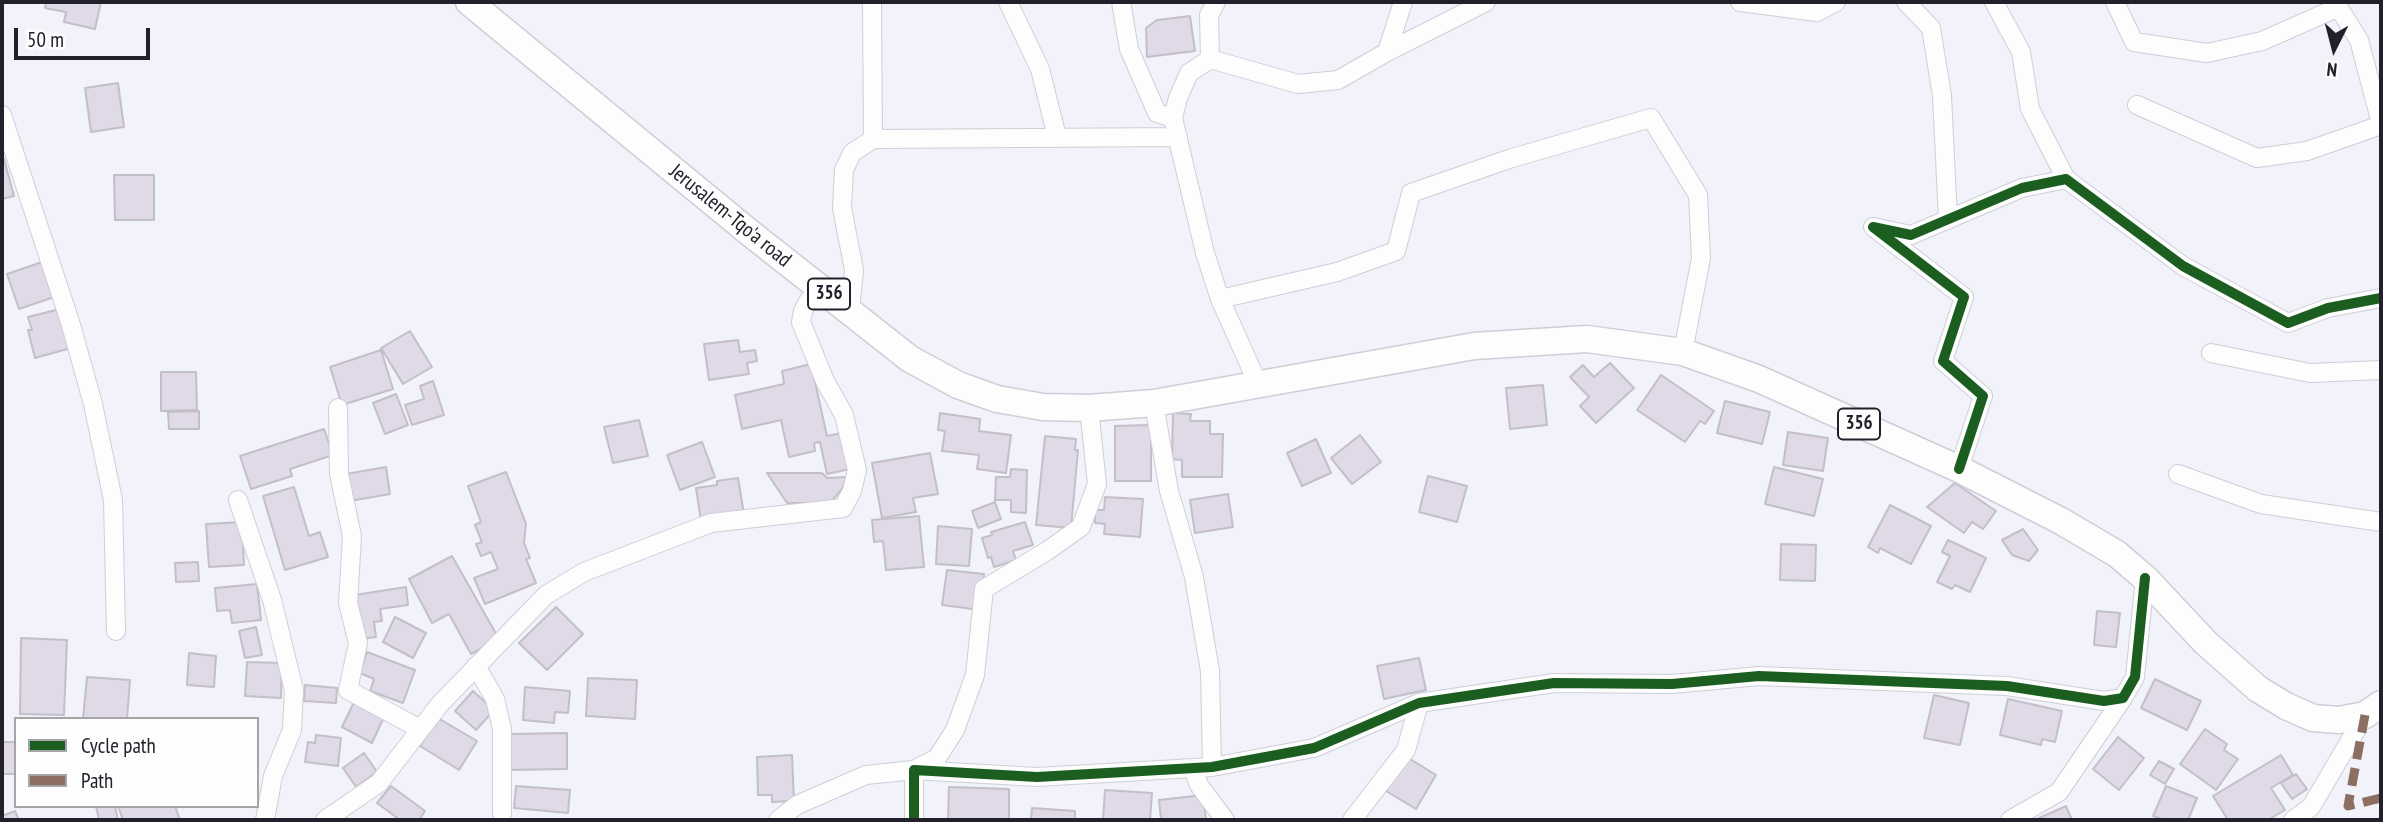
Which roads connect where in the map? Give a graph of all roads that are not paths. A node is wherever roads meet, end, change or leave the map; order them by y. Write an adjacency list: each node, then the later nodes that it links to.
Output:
1 (468, 2): 25 (main road, Jerusalem-Tqo'a road / 356)
2 (872, 2): 22 (street)
3 (1007, 2): 20 (street)
4 (1121, 2): 18 (street)
5 (1403, 2): 14 (street)
6 (1486, 2): 14 (street)
7 (1740, 2): 8 (street)
8 (1836, 2)
9 (1906, 2): 24 (street)
10 (1994, 2): 23 (street)
11 (2115, 2): 12 (street)
12 (2337, 4): 19 (street)
13 (1209, 6): 15 (street)
14 (1387, 52): 15 (street)
15 (1210, 58): 18 (street)
16 (2137, 105): 19 (street)
17 (2, 115): 41 (street)
18 (1173, 118): 21 (street)
19 (2381, 124)
20 (1057, 137): 21 (street); 22 (street)
21 (1178, 137): 27 (street)
22 (873, 139): 28 (street)
23 (2066, 179): 24 (street); 26 (street)
24 (1948, 220): 36 (street)
25 (821, 288): 28 (main road, Jerusalem-Tqo'a road / 356); 42 (street)
26 (2381, 298)
27 (1220, 299): 29 (street); 32 (street)
28 (850, 310): 35 (main road, Jerusalem-Tqo'a road / 356)
29 (1683, 352): 32 (main road, 356); 36 (main road, 356)
30 (2211, 353): 31 (street)
31 (2381, 370)
32 (1259, 386): 33 (main road, Jerusalem-Tqo'a road / 356)
33 (1154, 403): 35 (main road, Jerusalem-Tqo'a road / 356); 47 (street)
34 (338, 408): 46 (street)
35 (1089, 408): 49 (street)
36 (1959, 469): 40 (main road, 356)
37 (2178, 474): 39 (street)
38 (238, 500): 51 (street)
39 (2381, 522)
40 (2144, 578): 43 (street); 45 (main road, 356)
41 (116, 631)
42 (476, 666): 46 (street); 50 (street)
43 (2123, 698): 44 (street); 57 (street)
44 (1419, 703): 47 (street); 56 (street)
45 (2373, 709): 58 (street)
46 (420, 729): 52 (street)
47 (1212, 767): 48 (street)
48 (1193, 768): 49 (street); 55 (street)
49 (914, 770): 53 (street); 54 (street)
50 (502, 813)
51 (265, 820)
52 (325, 820)
53 (778, 820)
54 (914, 820)
55 (1225, 820)
56 (1352, 820)
57 (2010, 820)
58 (2293, 820)

